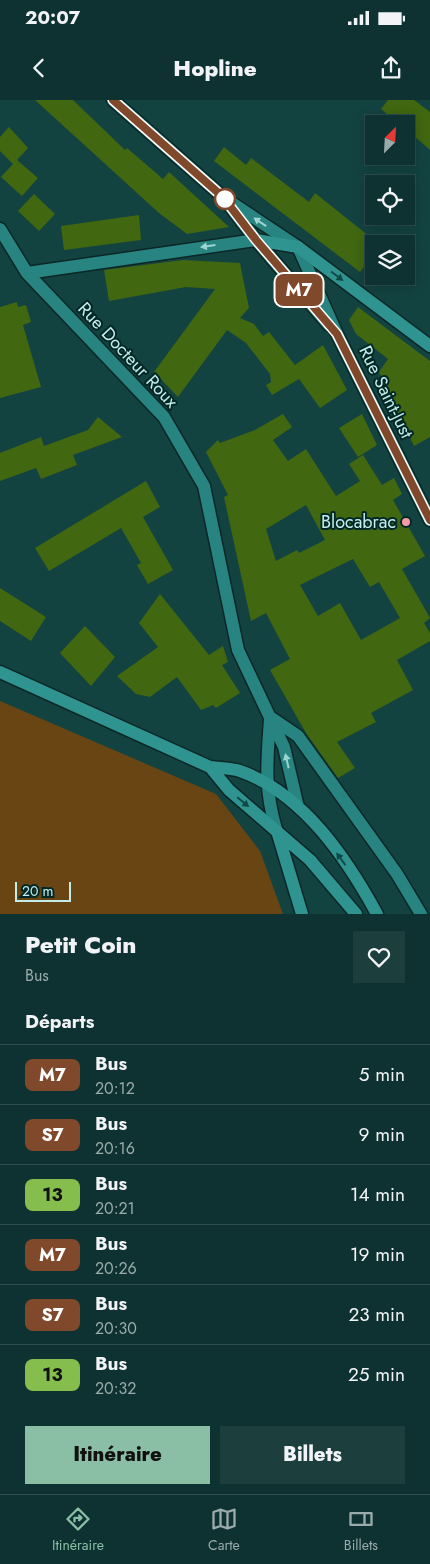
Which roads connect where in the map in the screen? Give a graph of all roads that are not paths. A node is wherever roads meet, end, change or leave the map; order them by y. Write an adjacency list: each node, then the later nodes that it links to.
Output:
1 (113, 100): 2 (main road)
2 (223, 197): 4 (main road); 5 (street, one-way to 2)
3 (0, 229): 6 (street, Rue Docteur Roux)
4 (256, 240): 5 (main road); 6 (street, one-way to 6); 7 (street, Rue Saint-Just)
5 (298, 247): 7 (street, Rue Saint-Just); 8 (main road, one-way to 8)
6 (27, 273): 11 (street, Rue Docteur Roux)
7 (337, 334): 9 (street, Rue Saint-Just)
8 (430, 346)
9 (430, 520)
10 (0, 672): 12 (main road)
11 (270, 716): 13 (street, Rue Docteur Roux); 14 (street, Rue Docteur Roux, one-way to 11); 20 (street)
12 (210, 767): 13 (main road); 15 (main road, one-way to 15)
13 (266, 784): 14 (main road); 15 (street, Rue Docteur Roux)
14 (298, 807): 16 (main road, one-way to 14)
15 (276, 828): 17 (main road); 18 (main road)
16 (357, 880): 17 (main road); 19 (main road)
17 (354, 913)
18 (302, 914)
19 (378, 914)
20 (421, 914)

